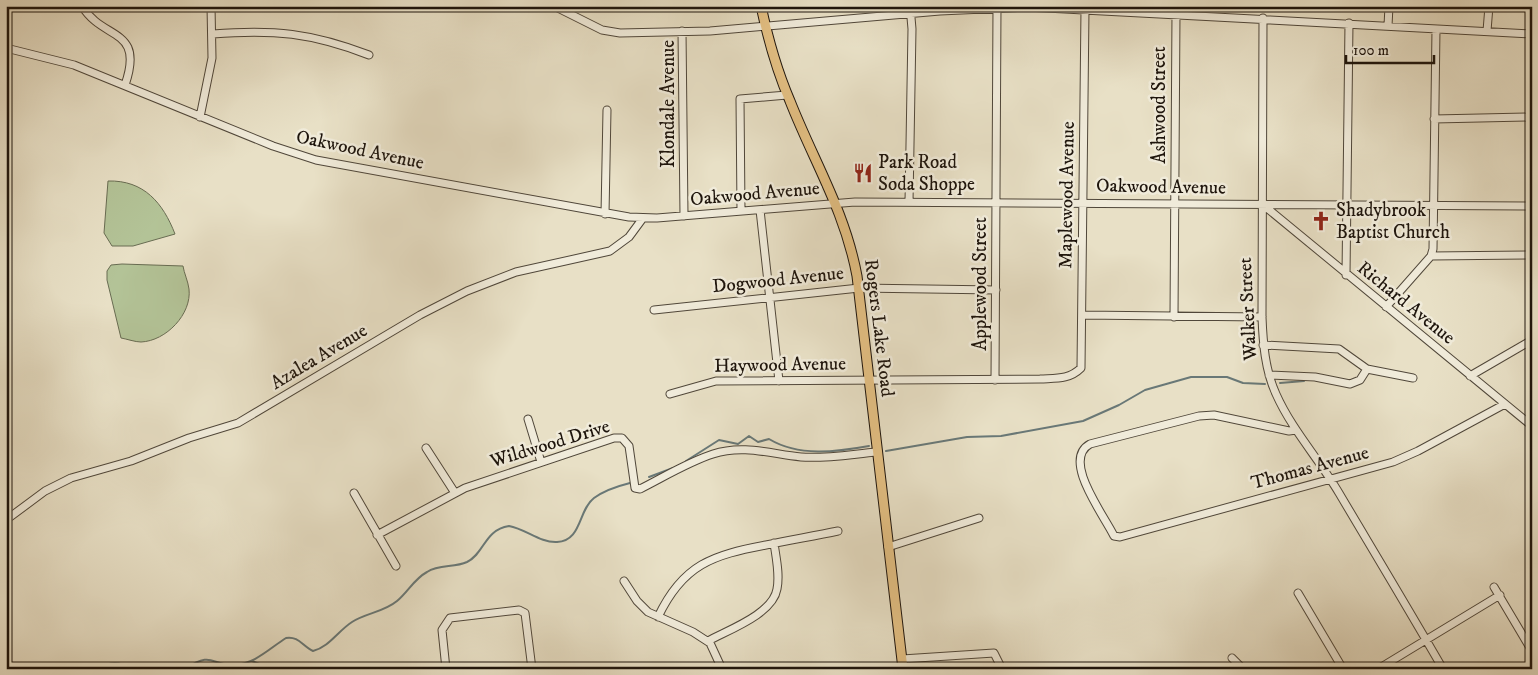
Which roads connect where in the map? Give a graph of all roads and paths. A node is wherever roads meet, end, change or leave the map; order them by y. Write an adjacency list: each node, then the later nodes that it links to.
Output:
1 (82, 6): 23 (street)
2 (210, 6): 19 (street)
3 (554, 6): 7 (street)
4 (760, 6): 14 (main road, Rogers Lake Road)
5 (1389, 6): 15 (street)
6 (1489, 6): 18 (street)
7 (563, 8): 17 (street)
8 (997, 8): 9 (street, Klondale Avenue); 10 (street, Klondale Avenue); 30 (street, Applewood Street)
9 (1086, 9): 11 (street, Klondale Avenue); 31 (street, Maplewood Avenue)
10 (911, 10): 14 (street, Klondale Avenue); 29 (street)
11 (1176, 13): 12 (street, Klondale Avenue); 33 (street, Ashwood Street)
12 (1263, 18): 13 (street, Klondale Avenue); 34 (street, Walker Street)
13 (1349, 23): 15 (street, Klondale Avenue); 35 (street)
14 (765, 26): 17 (street, Klondale Avenue); 24 (main road, Rogers Lake Road)
15 (1388, 26): 16 (street, Klondale Avenue)
16 (1436, 29): 18 (street, Klondale Avenue); 28 (street)
17 (682, 31): 41 (street, Klondale Avenue)
18 (1487, 32): 20 (street, Klondale Avenue)
19 (213, 34): 22 (street); 26 (street)
20 (1532, 34)
21 (6, 48): 23 (street, Oakwood Avenue)
22 (369, 55)
23 (124, 85): 26 (street, Oakwood Avenue)
24 (787, 94): 32 (main road, Rogers Lake Road); 39 (street)
25 (606, 110): 40 (street)
26 (200, 116): 40 (street, Oakwood Avenue)
27 (1532, 117): 28 (street)
28 (1434, 119): 36 (street)
29 (909, 202): 30 (street, Oakwood Avenue); 32 (street, Oakwood Avenue)
30 (996, 202): 31 (street, Oakwood Avenue); 47 (street, Applewood Street)
31 (1083, 202): 33 (street, Oakwood Avenue); 51 (street, Maplewood Avenue)
32 (836, 203): 38 (street, Oakwood Avenue); 46 (main road, Rogers Lake Road)
33 (1175, 203): 34 (street, Oakwood Avenue); 52 (street, Ashwood Street)
34 (1262, 204): 35 (street, Oakwood Avenue); 45 (street, Richard Avenue); 53 (street, Walker Street)
35 (1347, 204): 36 (street, Oakwood Avenue); 45 (street)
36 (1434, 205): 37 (street, Oakwood Avenue); 44 (street)
37 (1532, 206)
38 (760, 210): 39 (street, Oakwood Avenue); 48 (street)
39 (740, 211): 41 (street, Oakwood Avenue)
40 (606, 214): 42 (street, Oakwood Avenue)
41 (684, 216): 42 (street, Oakwood Avenue)
42 (643, 218): 76 (street, Azalea Avenue)
43 (1532, 255): 44 (street)
44 (1431, 256): 49 (street)
45 (1346, 275): 49 (street, Richard Avenue)
46 (859, 288): 47 (street, Dogwood Avenue); 48 (street, Dogwood Avenue); 63 (main road, Rogers Lake Road)
47 (996, 290): 61 (street, Applewood Street)
48 (770, 298): 50 (street, Dogwood Avenue); 62 (street)
49 (1386, 307): 59 (street, Richard Avenue)
50 (654, 310)
51 (1082, 315): 52 (street); 58 (street, Maplewood Avenue)
52 (1174, 317): 53 (street)
53 (1262, 317): 55 (street, Walker Street)
54 (1532, 340): 59 (street)
55 (1263, 345): 56 (street); 57 (street, Walker Street)
56 (1367, 369): 57 (street); 60 (street)
57 (1269, 375): 68 (street, Walker Street)
58 (1071, 376): 61 (street, Haywood Avenue)
59 (1470, 376): 65 (street, Richard Avenue)
60 (1413, 378)
61 (995, 380): 63 (street, Haywood Avenue)
62 (779, 381): 63 (street, Haywood Avenue); 64 (street, Haywood Avenue)
63 (869, 381): 70 (main road, Rogers Lake Road)
64 (670, 394)
65 (1505, 404): 67 (street, Richard Avenue); 72 (street, Thomas Avenue)
66 (528, 419): 71 (street)
67 (1532, 426)
68 (1296, 430): 72 (street, Walker Street); 72 (street, Thomas Avenue)
69 (426, 448): 74 (street)
70 (877, 452): 71 (street, Wildwood Drive); 80 (main road, Rogers Lake Road)
71 (541, 462): 74 (street, Wildwood Drive)
72 (1329, 479): 87 (street, Walker Street)
73 (354, 493): 78 (street)
74 (455, 493): 78 (street, Wildwood Drive)
75 (980, 518): 80 (street)
76 (6, 520)
77 (838, 531): 79 (street)
78 (377, 535): 81 (street)
79 (774, 543): 86 (street); 88 (street)
80 (888, 547): 91 (main road, Rogers Lake Road)
81 (396, 566)
82 (624, 581): 86 (street)
83 (1494, 586): 85 (street)
84 (1298, 593): 98 (street)
85 (1500, 595): 87 (street); 89 (street)
86 (658, 617): 88 (street)
87 (1426, 640): 99 (street); 100 (street, Walker Street)
88 (708, 641): 94 (street)
89 (1532, 651)
90 (1232, 658): 97 (street)
91 (902, 659): 95 (main road, Rogers Lake Road); 96 (street)
92 (446, 669): 93 (street)
93 (532, 669)
94 (722, 669)
95 (903, 669)
96 (1002, 669)
97 (1243, 669)
98 (1343, 669)
99 (1378, 669)
100 (1444, 669)

